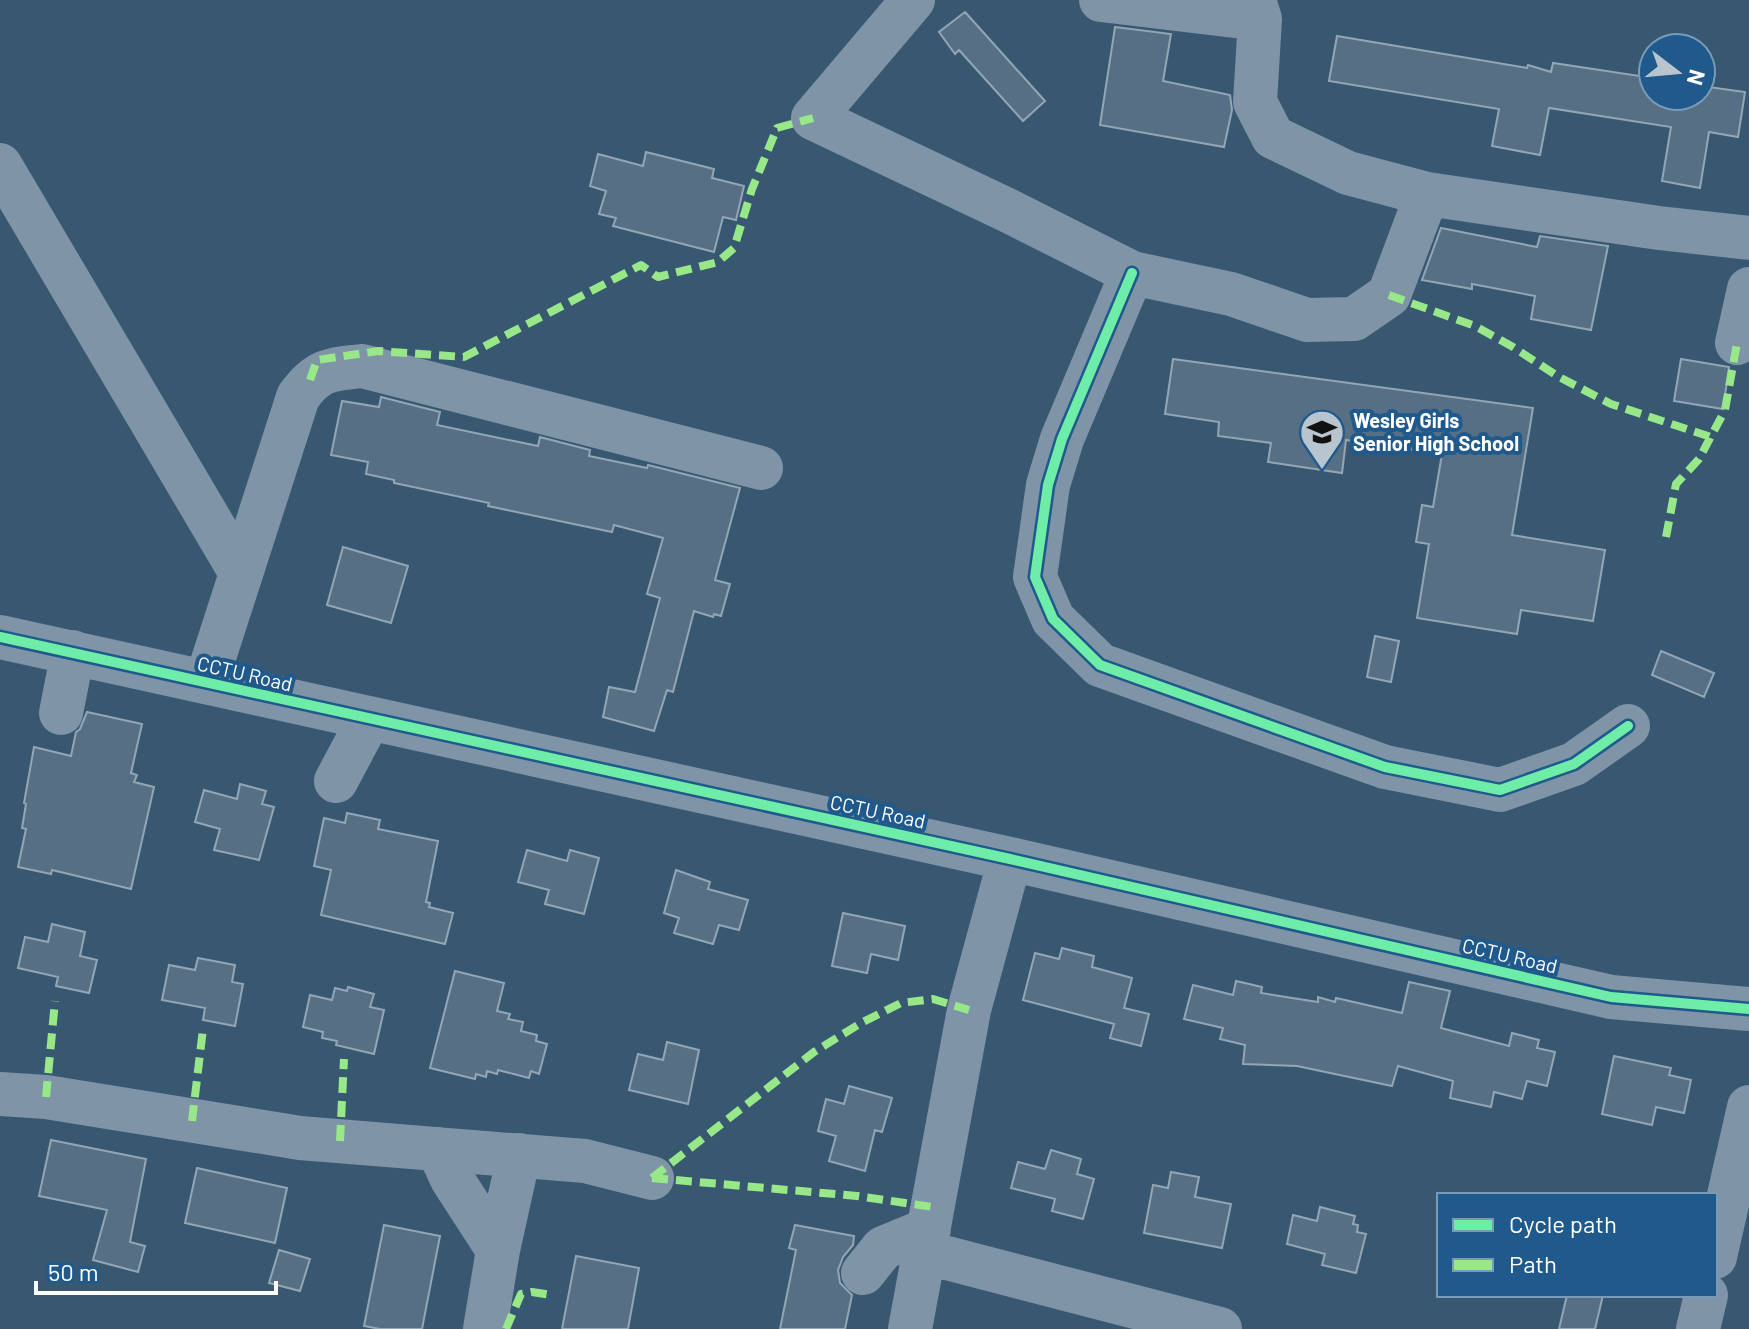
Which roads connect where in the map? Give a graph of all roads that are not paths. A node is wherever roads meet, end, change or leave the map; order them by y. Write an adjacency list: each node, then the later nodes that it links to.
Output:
1 (913, 0): 7 (street)
2 (1101, 0): 3 (street)
3 (1257, 10): 5 (street)
4 (0, 165): 11 (street)
5 (1427, 194): 6 (street); 7 (street)
6 (1749, 238)
7 (1132, 273): 17 (street)
8 (1749, 289): 9 (street)
9 (1737, 343)
10 (761, 468): 11 (street)
11 (241, 573): 14 (street)
12 (0, 637): 13 (street, CCTU Road)
13 (73, 652): 14 (street, CCTU Road); 15 (street)
14 (206, 682): 16 (street, CCTU Road)
15 (61, 713)
16 (369, 719): 18 (street); 19 (street, CCTU Road)
17 (1628, 726)
18 (336, 781)
19 (1010, 859): 20 (street, CCTU Road); 26 (street)
20 (1749, 1009)
21 (0, 1094): 23 (street)
22 (1749, 1107): 27 (street)
23 (438, 1149): 24 (street); 28 (street)
24 (519, 1155): 25 (street); 28 (street)
25 (652, 1178)
26 (927, 1240): 29 (street); 32 (street); 33 (street)
27 (1717, 1248)
28 (498, 1250): 31 (street)
29 (863, 1273)
30 (1706, 1297): 34 (street)
31 (485, 1329)
32 (910, 1329)
33 (1220, 1329)
34 (1698, 1329)

